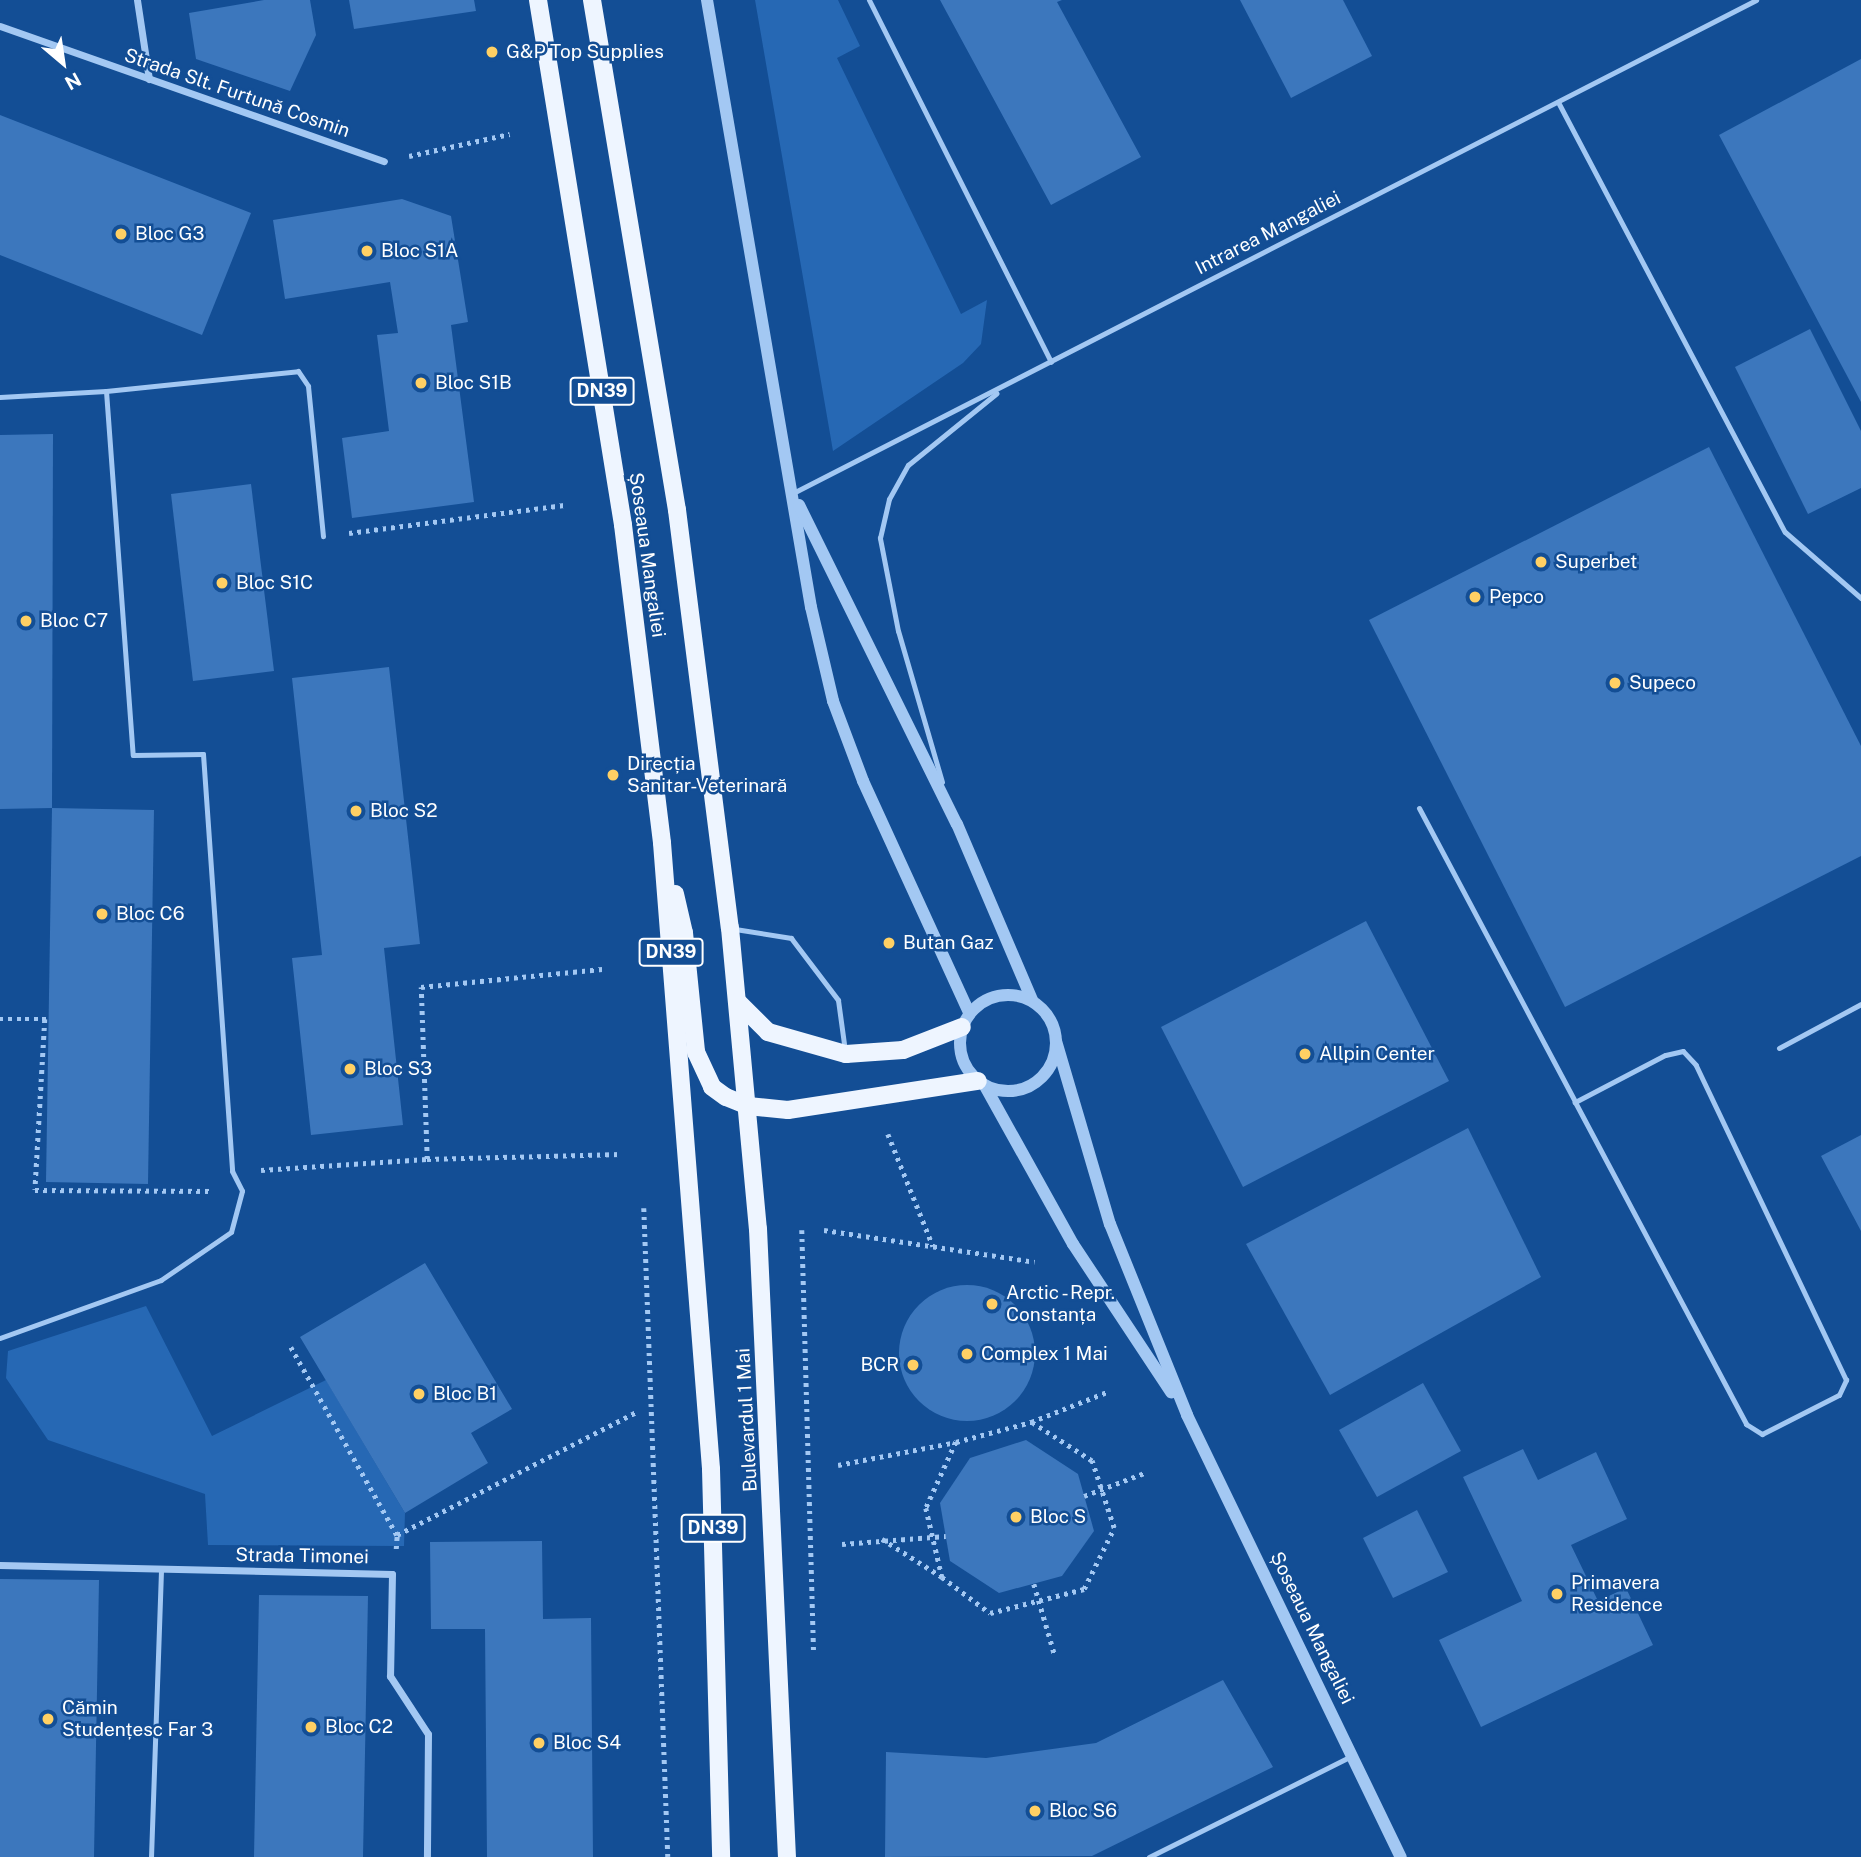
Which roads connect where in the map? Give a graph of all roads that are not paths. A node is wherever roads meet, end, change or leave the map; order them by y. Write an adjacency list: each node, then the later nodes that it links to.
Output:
1 (137, 0): 8 (street)
2 (538, 0): 20 (main road, Șoseaua Mangaliei / DN39)
3 (592, 0): 21 (main road, Șoseaua Mangaliei)
4 (707, 0): 15 (street)
5 (869, 0): 11 (lane)
6 (1756, 0): 9 (lane, Intrarea Mangaliei)
7 (0, 26): 8 (street, Strada Slt. Furtună Cosmin)
8 (149, 79): 10 (street, Strada Slt. Furtună Cosmin)
9 (1558, 102): 11 (lane, Intrarea Mangaliei); 17 (lane)
10 (384, 161)
11 (1051, 362): 12 (lane, Intrarea Mangaliei)
12 (1010, 383): 15 (lane, Intrarea Mangaliei); 19 (lane)
13 (106, 391): 14 (lane); 16 (lane); 33 (lane)
14 (0, 397)
15 (793, 493): 19 (street); 25 (street)
16 (323, 536)
17 (1861, 598)
18 (1419, 808): 30 (lane)
19 (957, 824): 22 (street)
20 (663, 843): 31 (main road); 32 (main road, Șoseaua Mangaliei / DN39)
21 (730, 928): 23 (main road, Șoseaua Mangaliei); 28 (lane)
22 (1032, 1000): 25 (street); 26 (street)
23 (737, 1001): 28 (main road); 31 (main road, Șoseaua Mangaliei)
24 (1861, 1004): 27 (lane)
25 (966, 1020): 28 (main road); 29 (street)
26 (1056, 1041): 29 (street); 34 (street, Șoseaua Mangaliei)
27 (1779, 1048)
28 (846, 1054)
29 (981, 1084): 31 (main road); 34 (street, Șoseaua Mangaliei)
30 (1575, 1102): 30 (lane)
31 (748, 1106): 41 (main road, Bulevardul 1 Mai)
32 (684, 1121): 40 (main road, Bulevardul 1 Mai / DN39)
33 (0, 1338)
34 (1187, 1415): 37 (street, Șoseaua Mangaliei)
35 (0, 1565): 36 (street, Strada Timonei)
36 (161, 1569): 38 (lane); 39 (street, Strada Timonei)
37 (1350, 1757): 42 (lane); 43 (street, Șoseaua Mangaliei)
38 (151, 1857)
39 (428, 1857)
40 (721, 1857)
41 (787, 1857)
42 (1149, 1857)
43 (1401, 1857)

